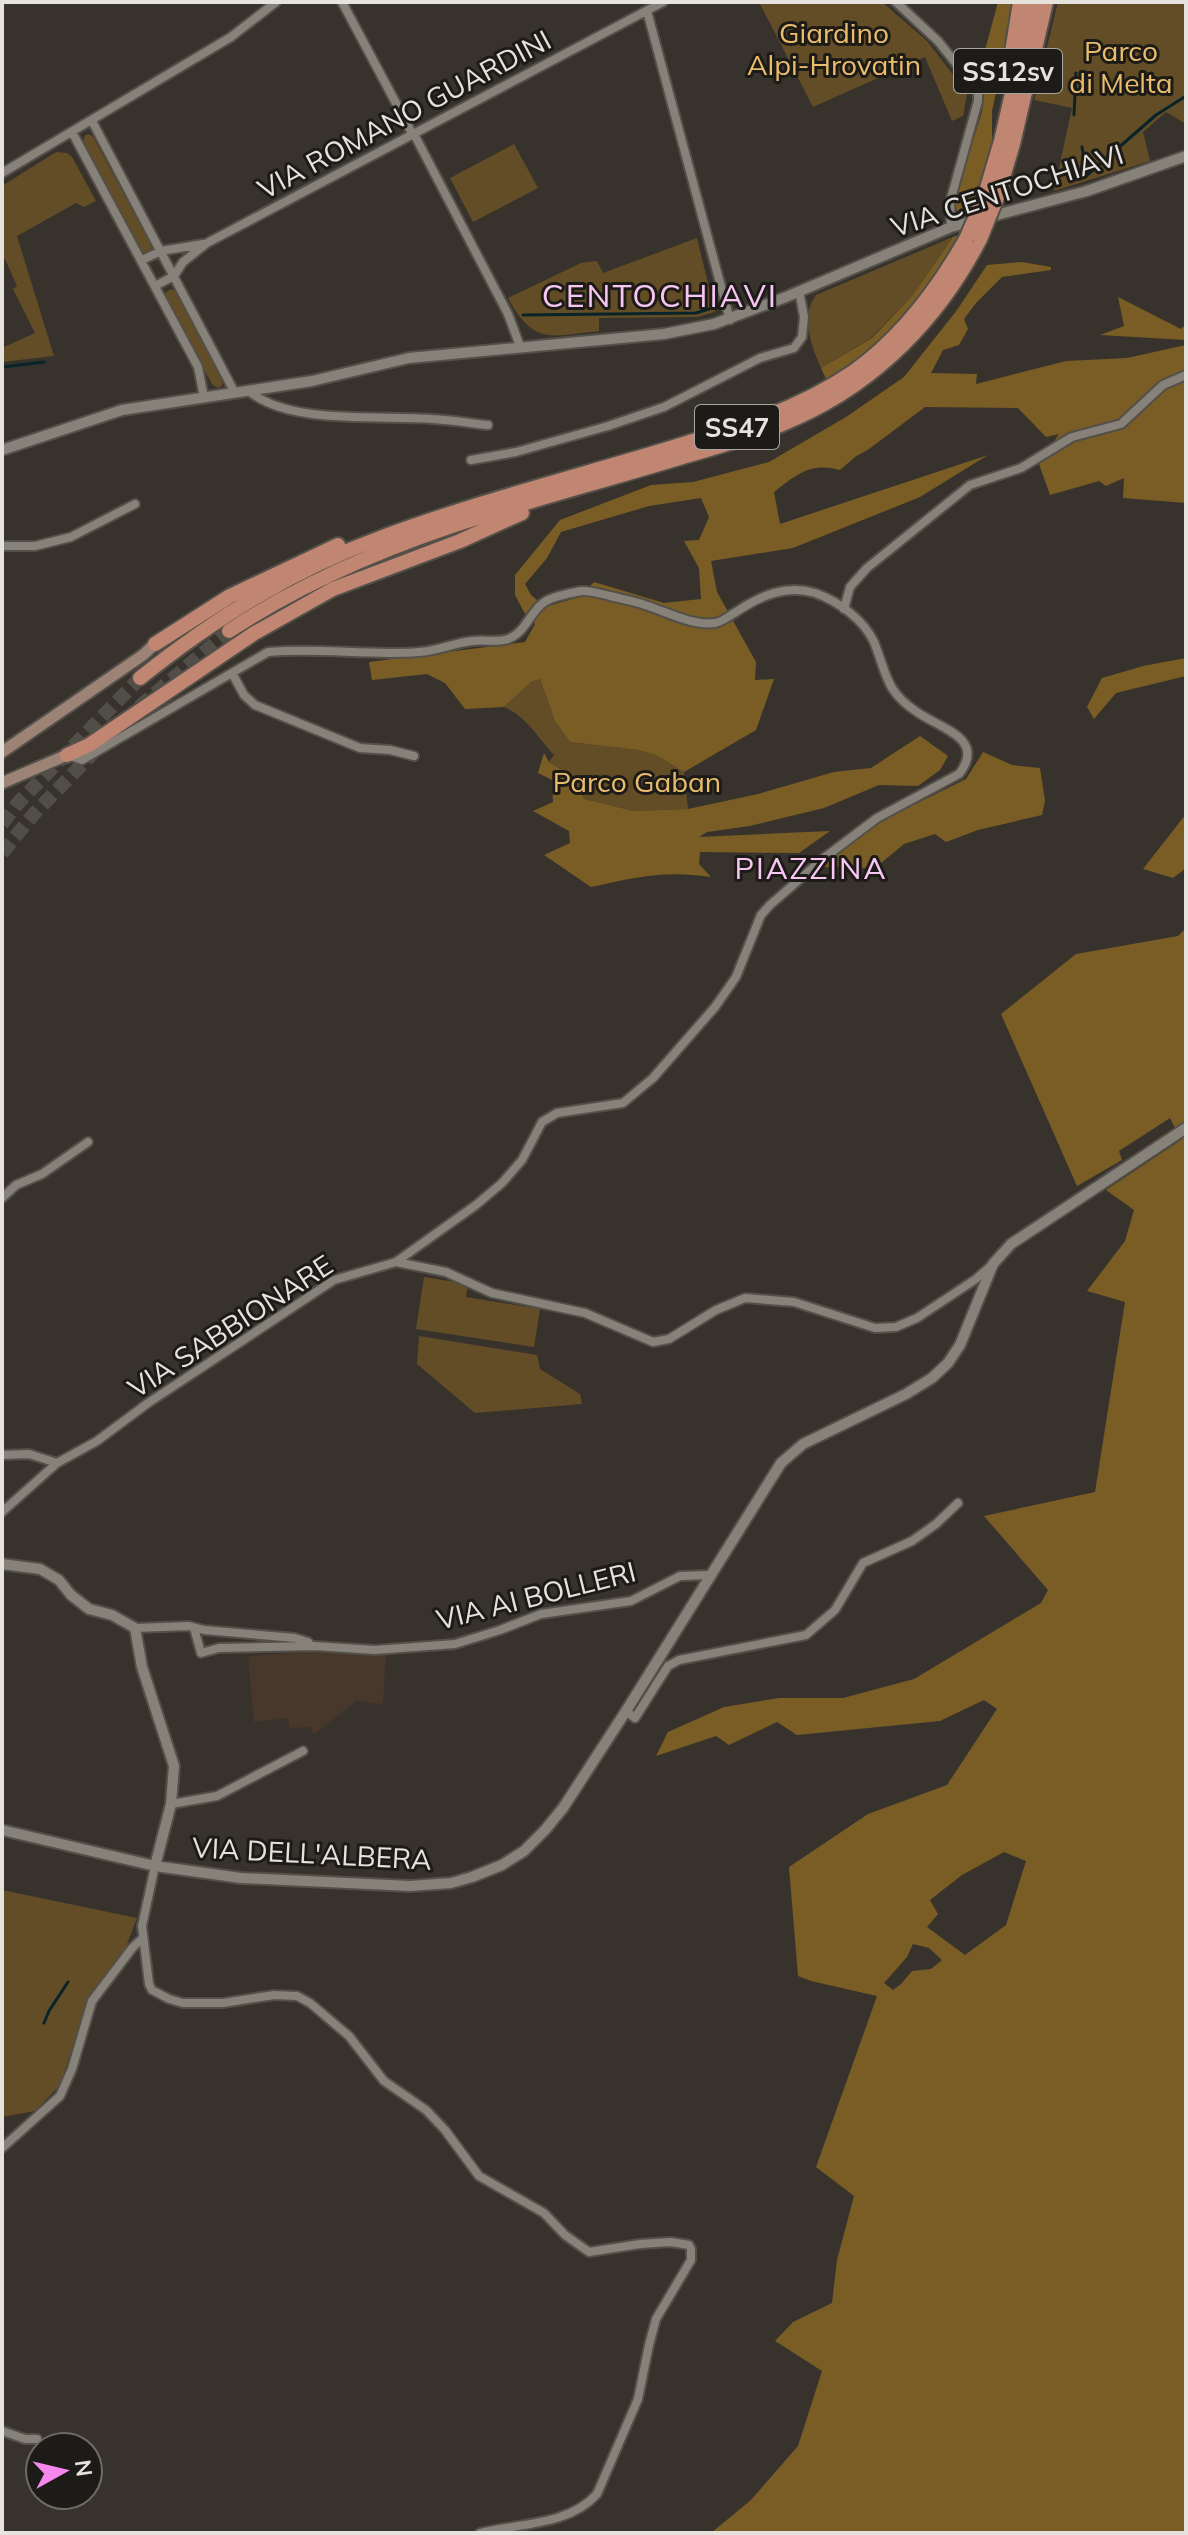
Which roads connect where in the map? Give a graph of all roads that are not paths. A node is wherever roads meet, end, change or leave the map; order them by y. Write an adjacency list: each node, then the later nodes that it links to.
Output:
1 (276, 2): 9 (street)
2 (342, 2): 11 (street)
3 (663, 2): 8 (street, VIA ROMANO GUARDINI)
4 (896, 2): 16 (street)
5 (1020, 2): 12 (highway, SS12sv)
6 (1033, 2): 12 (highway, SS47)
7 (1046, 2): 15 (highway, SS47)
8 (647, 11): 11 (street, VIA ROMANO GUARDINI); 24 (street)
9 (92, 121): 10 (street); 19 (street)
10 (72, 132): 14 (street); 20 (street)
11 (413, 134): 18 (street, VIA ROMANO GUARDINI); 25 (street)
12 (1001, 141): 15 (highway, SS47)
13 (1186, 156): 16 (street, VIA CENTOCHIAVI)
14 (2, 173)
15 (990, 198): 17 (highway, SS47, bridge)
16 (951, 227): 23 (street, VIA CENTOCHIAVI)
17 (973, 239): 33 (highway, SS47); 35 (highway, SS47)
18 (207, 243): 19 (street, VIA ROMANO GUARDINI); 21 (street, VIA ROMANO GUARDINI)
19 (161, 251): 20 (street, VIA ROMANO GUARDINI); 21 (street)
20 (142, 260): 22 (street)
21 (174, 276): 22 (street, VIA ROMANO GUARDINI); 28 (street)
22 (155, 286): 29 (street)
23 (799, 291): 24 (street, VIA CENTOCHIAVI); 32 (street)
24 (730, 320): 25 (street, VIA CENTOCHIAVI)
25 (520, 346): 27 (street, VIA CENTOCHIAVI)
26 (1186, 375): 37 (street)
27 (250, 392): 28 (street, VIA CENTOCHIAVI); 30 (street)
28 (235, 393): 29 (street, VIA CENTOCHIAVI)
29 (204, 397): 31 (street, VIA CENTOCHIAVI)
30 (488, 425)
31 (2, 450)
32 (471, 460)
33 (573, 490): 38 (highway, SS47); 43 (highway)
34 (135, 504): 36 (street)
35 (446, 515): 39 (highway); 41 (highway, SS47)
36 (2, 546)
37 (844, 609): 40 (street); 49 (street)
38 (229, 631)
39 (155, 644): 42 (main road)
40 (232, 673): 43 (street); 44 (street)
41 (140, 678)
42 (2, 752)
43 (67, 755): 45 (main road)
44 (414, 756)
45 (2, 783)
46 (1186, 1128): 50 (street)
47 (88, 1142): 48 (street)
48 (2, 1198)
49 (396, 1262): 50 (street, VIA SABBIONARE); 52 (street, VIA SABBIONARE)
50 (993, 1264): 56 (street)
51 (2, 1455): 52 (street)
52 (57, 1463): 54 (street, VIA SABBIONARE)
53 (958, 1503): 60 (street)
54 (2, 1512)
55 (2, 1564): 57 (street)
56 (709, 1575): 59 (street, VIA AI BOLLERI); 60 (street, VIA DELL'ALBERA)
57 (135, 1628): 58 (street); 62 (street)
58 (194, 1628): 59 (street); 59 (street)
59 (311, 1646)
60 (626, 1711): 64 (street, VIA DELL'ALBERA)
61 (303, 1751): 62 (street)
62 (171, 1804): 64 (street)
63 (2, 1830): 64 (street, VIA DELL'ALBERA)
64 (155, 1866): 65 (street)
65 (143, 1938): 66 (street); 69 (street)
66 (2, 2148)
67 (2, 2431): 68 (street)
68 (24, 2437)
69 (480, 2533)

